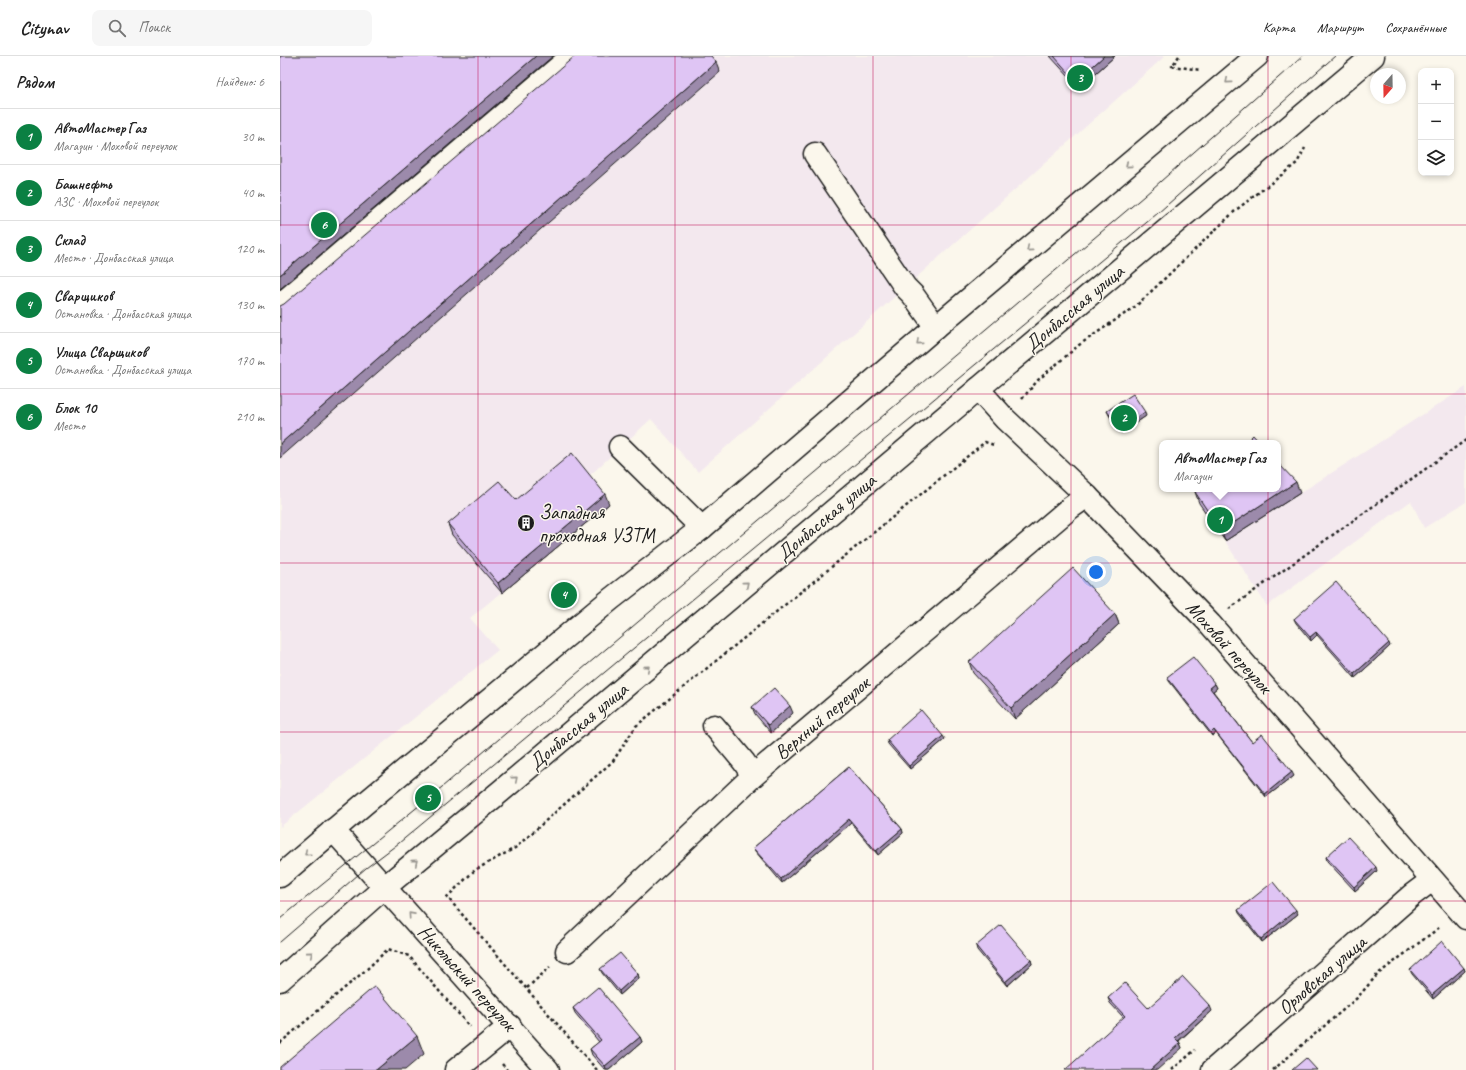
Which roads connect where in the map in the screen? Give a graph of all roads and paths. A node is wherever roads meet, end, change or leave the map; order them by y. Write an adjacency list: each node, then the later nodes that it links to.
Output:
1 (572, 56): 8 (main road)
2 (1179, 56): 5 (path)
3 (1257, 56): 9 (main road, one-way to 9)
4 (1373, 56): 10 (main road, Донбасская улица)
5 (1201, 70)
6 (1308, 142): 11 (path)
7 (815, 154): 9 (main road)
8 (280, 305)
9 (936, 327): 17 (main road, one-way to 17)
10 (978, 389): 11 (main road, Моховой переулок); 24 (main road, Донбасская улица, one-way to 10)
11 (1005, 419): 13 (path); 16 (main road, Моховой переулок)
12 (1466, 440): 18 (path)
13 (985, 442): 14 (path); 29 (path)
14 (998, 446)
15 (620, 447): 17 (main road)
16 (1087, 496): 18 (main road, Моховой переулок); 20 (main road, Верхний переулок)
17 (702, 528): 21 (main road)
18 (1210, 624): 23 (main road, Моховой переулок)
19 (714, 726): 20 (main road)
20 (753, 776): 27 (main road, Верхний переулок)
21 (333, 830): 22 (main road, one-way to 22); 24 (main road, Никольский переулок)
22 (280, 876)
23 (1432, 880): 25 (main road, Орловская улица); 26 (main road, Моховой переулок)
24 (385, 887): 28 (main road, Донбасская улица, one-way to 24); 30 (main road, Никольский переулок, one-way to 24)
25 (1412, 895): 37 (main road, Орловская улица); 38 (path)
26 (1466, 918)
27 (567, 951): 29 (path)
28 (280, 980)
29 (527, 988): 36 (path)
30 (510, 1026): 32 (main road); 35 (main road, Никольский переулок)
31 (280, 1043): 32 (path)
32 (486, 1045): 33 (main road); 34 (path)
33 (456, 1070)
34 (507, 1070)
35 (548, 1070)
36 (597, 1070)
37 (1213, 1070)
38 (1273, 1070)

